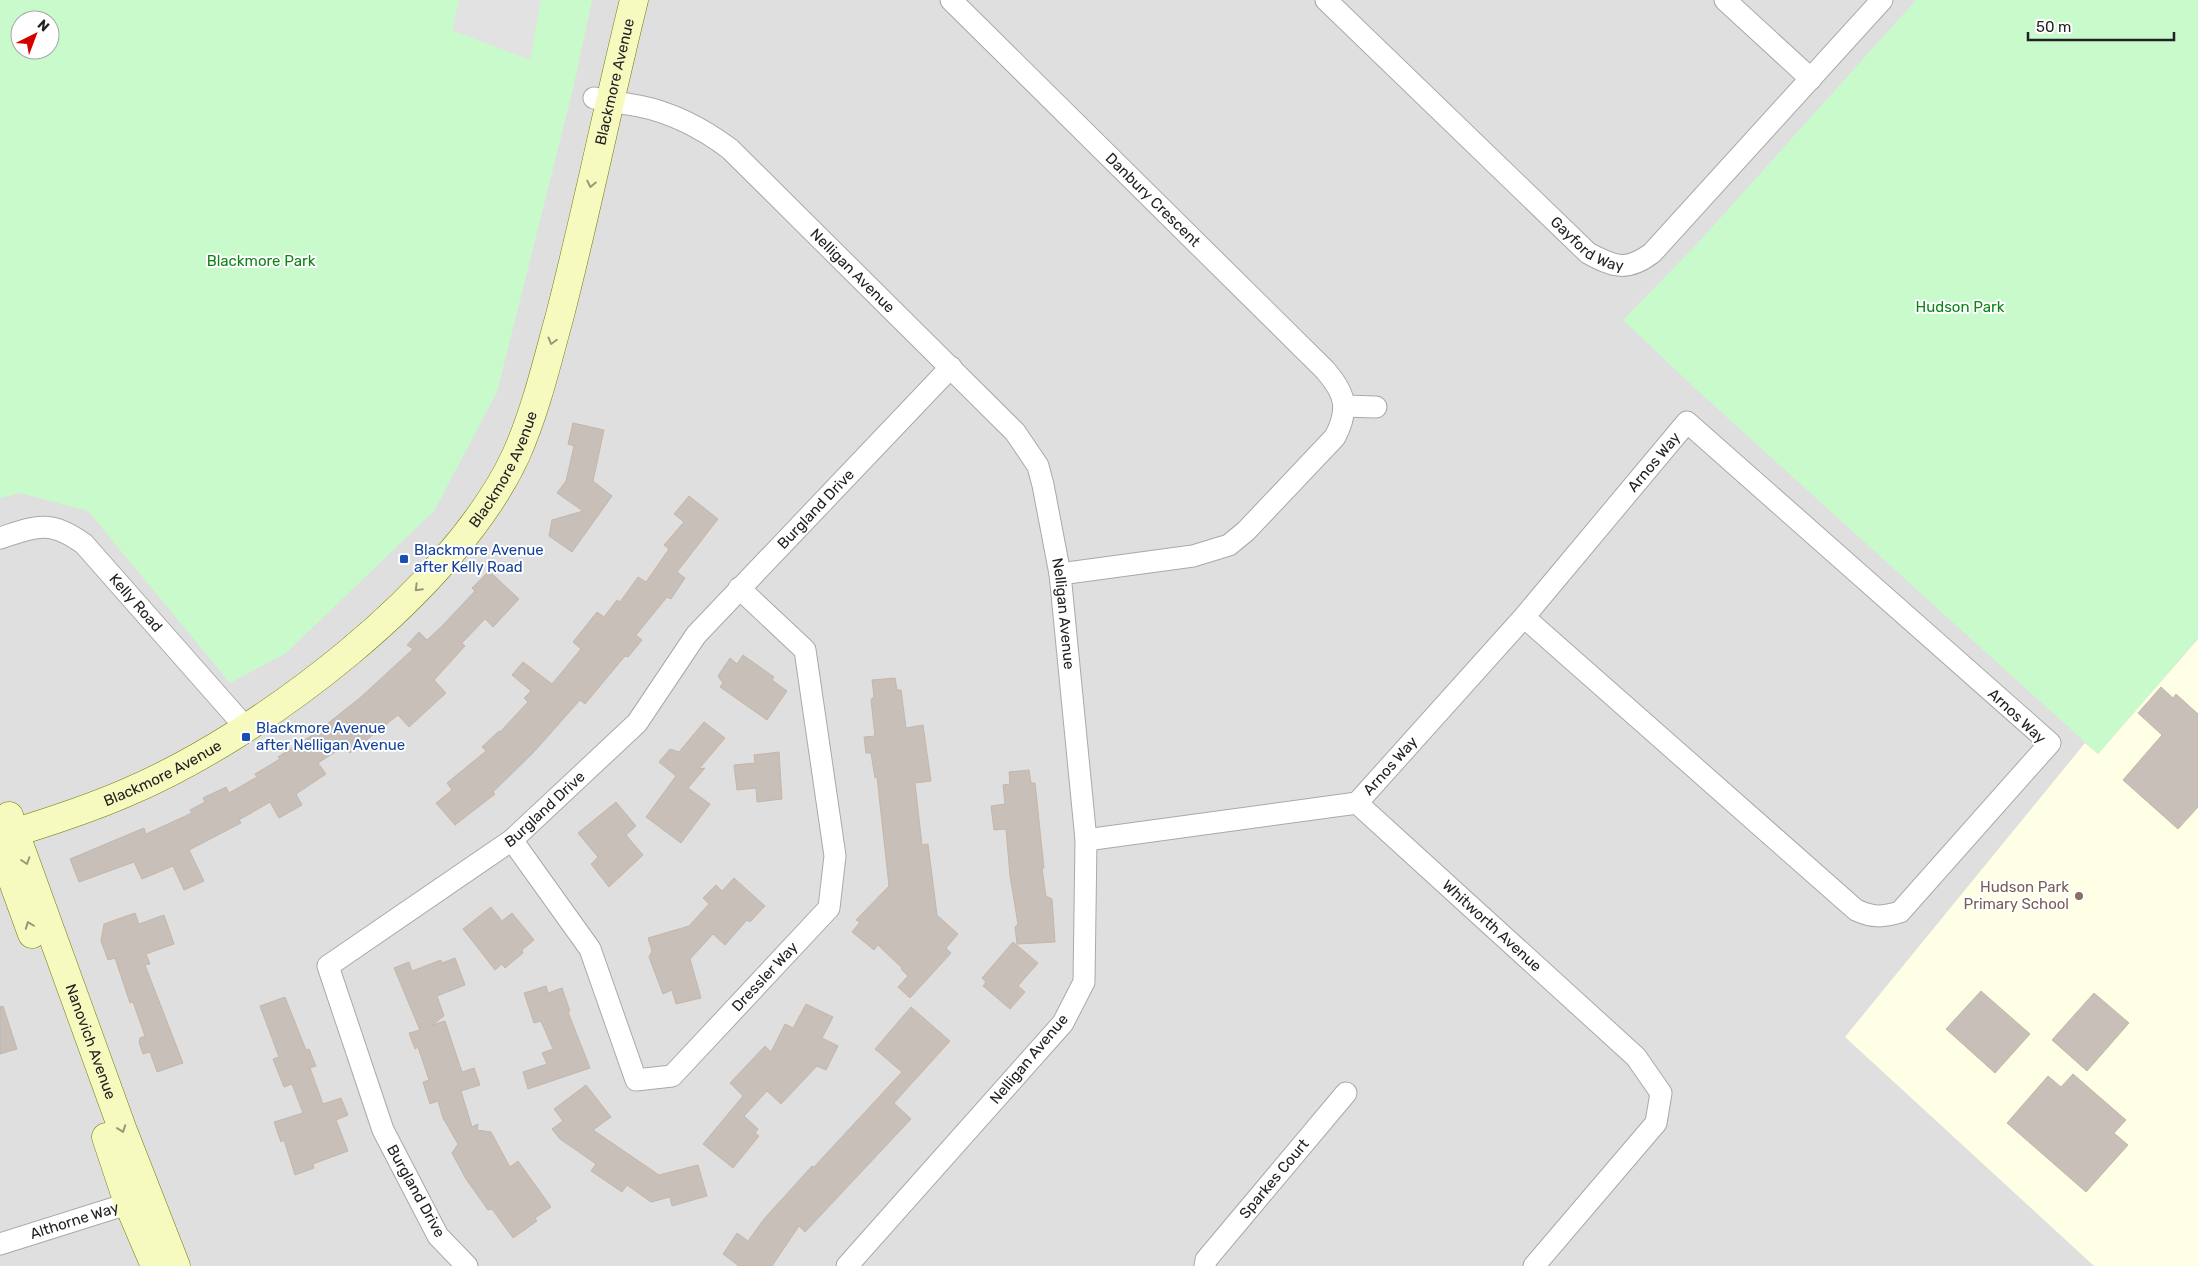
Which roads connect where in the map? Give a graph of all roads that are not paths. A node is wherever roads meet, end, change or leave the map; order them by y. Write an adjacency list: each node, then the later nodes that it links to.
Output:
1 (617, 0): 8 (street, Blackmore Avenue)
2 (634, 0): 8 (street, Blackmore Avenue)
3 (951, 0): 10 (street, Danbury Crescent)
4 (1326, 0): 7 (street, Gayford Way)
5 (1725, 0): 7 (street)
6 (1882, 0): 7 (street, Gayford Way)
7 (1811, 79)
8 (601, 100): 9 (street, Nelligan Avenue); 16 (street, Blackmore Avenue)
9 (951, 367): 13 (street, Nelligan Avenue); 14 (street, Burgland Drive)
10 (1344, 406): 11 (street); 13 (street)
11 (1376, 407)
12 (0, 538): 16 (street, Kelly Road)
13 (1060, 574): 20 (street, Nelligan Avenue)
14 (739, 588): 19 (street, Burgland Drive); 19 (street, Dressler Way)
15 (1524, 617): 15 (street, Arnos Way); 17 (street, Arnos Way)
16 (242, 722): 18 (street, Blackmore Avenue)
17 (1358, 803): 20 (street); 29 (street, Whitworth Avenue)
18 (5, 830): 22 (street, Nanovich Avenue)
19 (512, 840): 27 (street, Burgland Drive)
20 (1086, 840): 24 (street, Nelligan Avenue)
21 (1346, 1093): 28 (street, Sparkes Court)
22 (138, 1200): 23 (street, Althorne Way); 25 (street, Nanovich Avenue); 26 (street, Nanovich Avenue)
23 (0, 1244)
24 (856, 1263)
25 (155, 1266)
26 (176, 1266)
27 (467, 1266)
28 (1205, 1266)
29 (1534, 1266)

